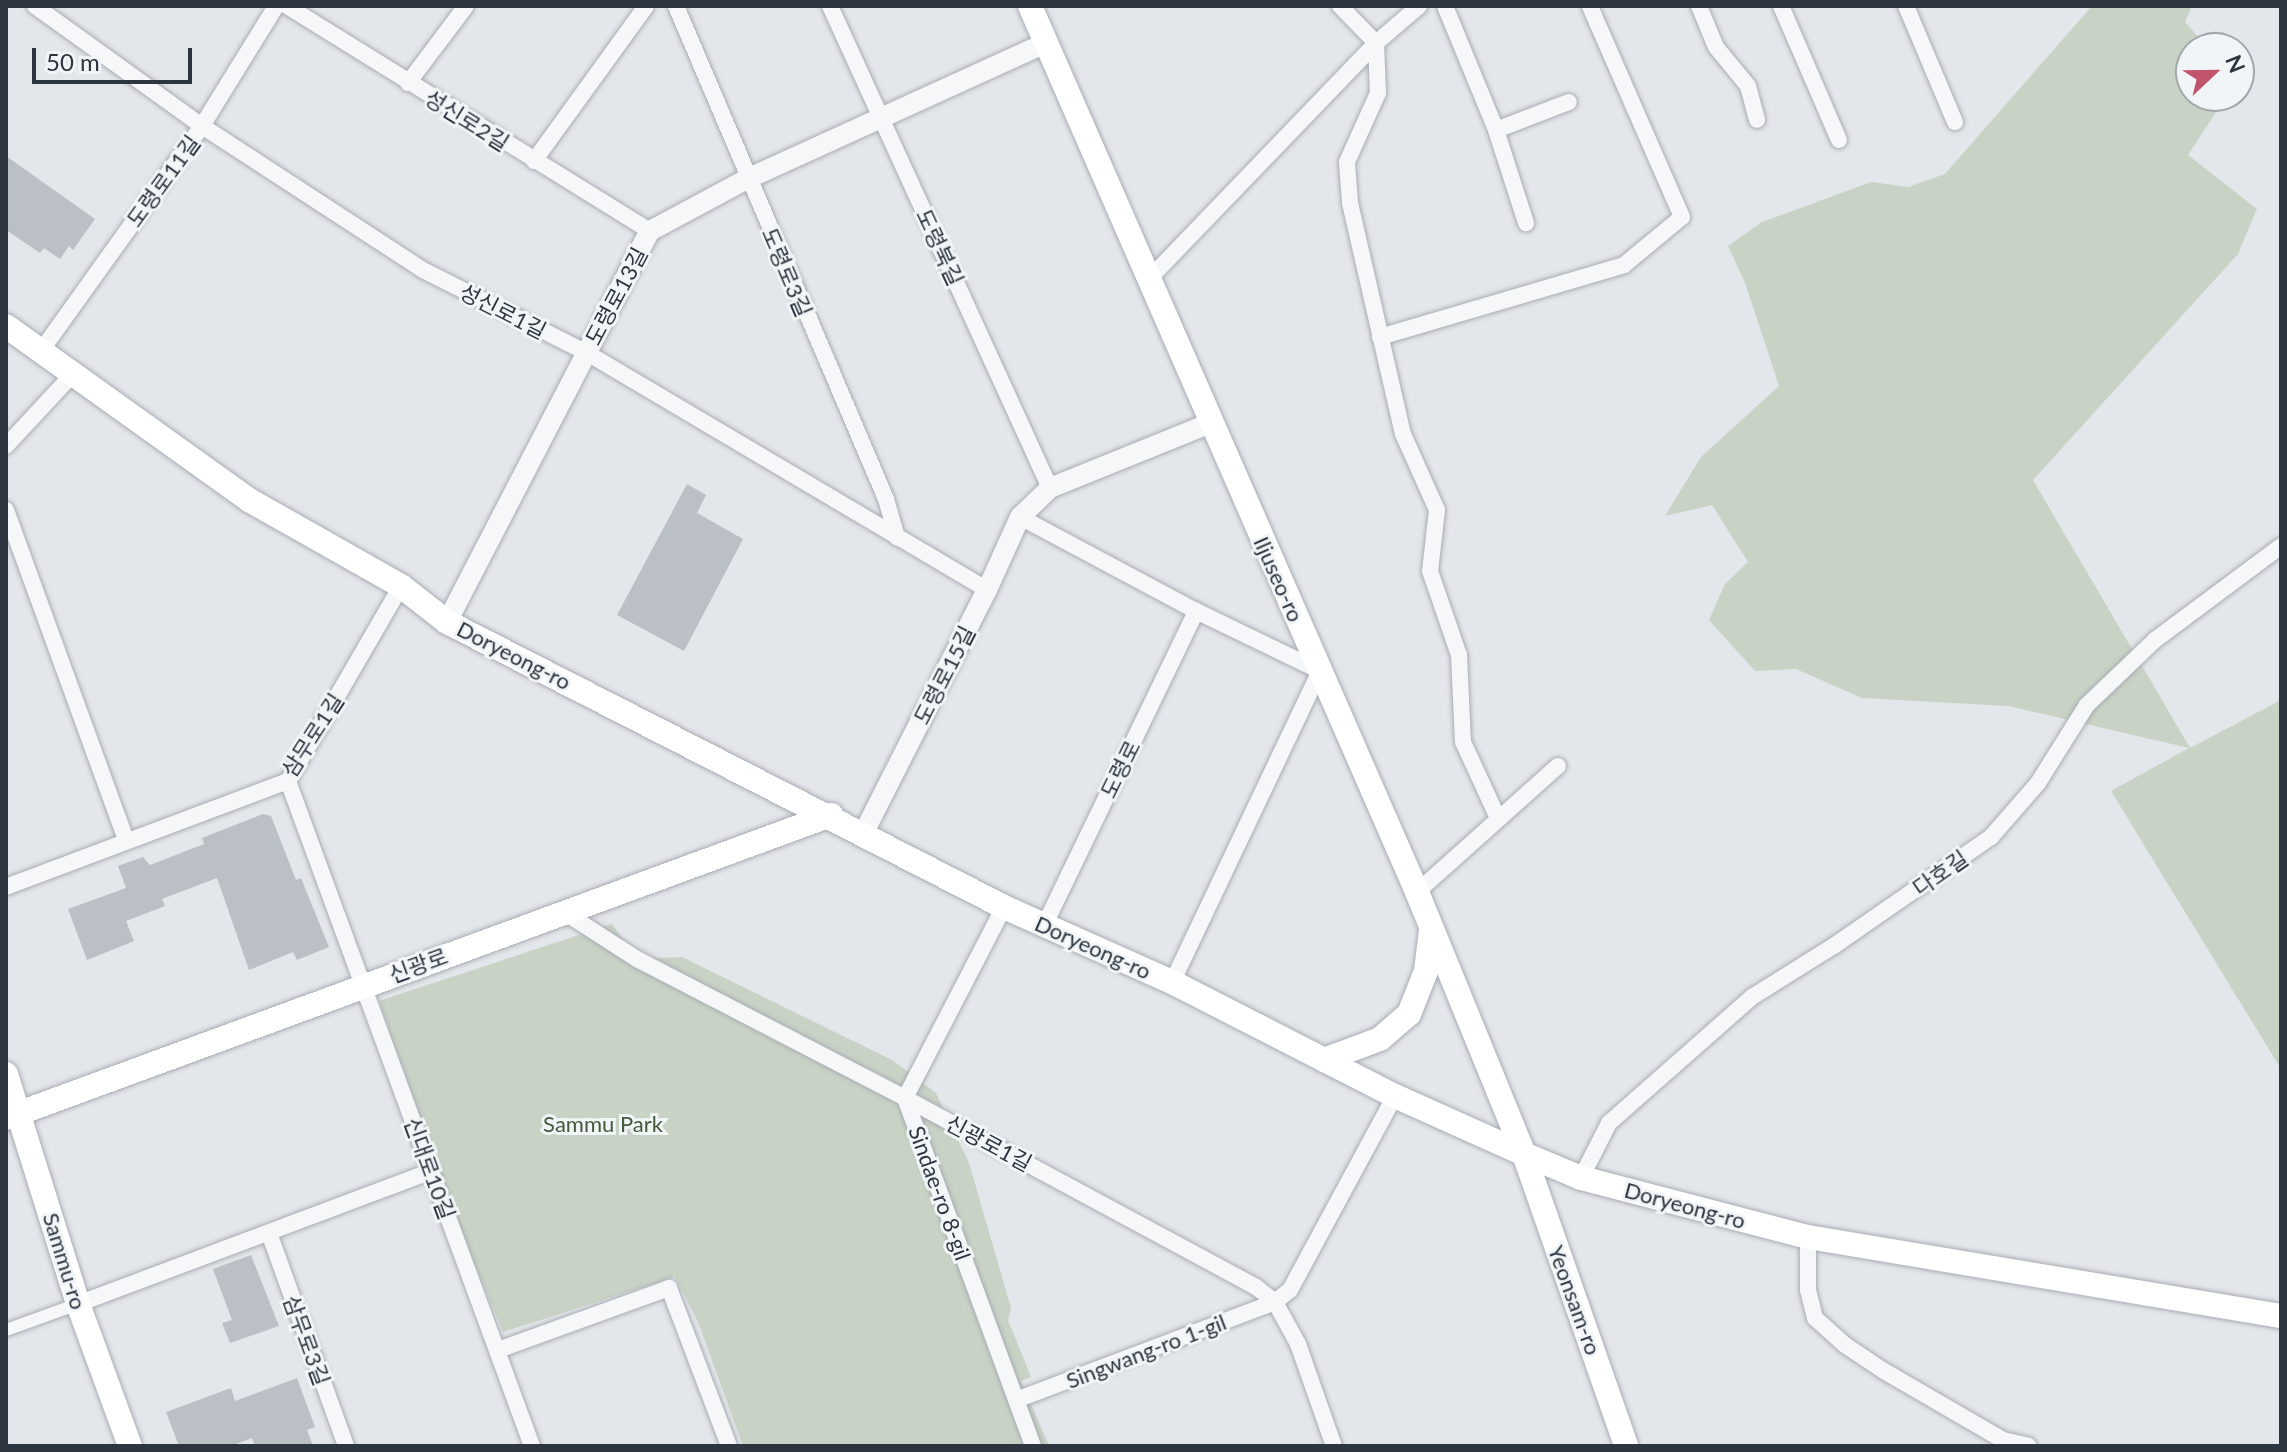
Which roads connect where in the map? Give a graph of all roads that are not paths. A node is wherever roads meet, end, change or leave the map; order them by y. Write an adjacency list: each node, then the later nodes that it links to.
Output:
1 (35, 6): 23 (street, 성신로1길)
2 (276, 6): 23 (street, 도령로11길)
3 (287, 6): 18 (street, 성신로2길)
4 (466, 6): 18 (street)
5 (646, 6): 26 (street)
6 (676, 6): 27 (street, 도령로3길)
7 (830, 6): 20 (street, 도령북길)
8 (1030, 6): 16 (main road, Iljuseo-ro)
9 (1340, 6): 17 (street)
10 (1419, 6): 17 (street)
11 (1445, 6): 24 (street)
12 (1590, 6): 32 (street)
13 (1699, 6): 21 (street)
14 (1781, 6): 25 (street)
15 (1906, 6): 22 (street)
16 (1045, 43): 20 (street, 도령로13길); 30 (main road, Iljuseo-ro)
17 (1376, 43): 30 (street); 32 (street)
18 (408, 83): 26 (street, 성신로2길)
19 (1569, 102): 24 (street)
20 (881, 120): 27 (street, 도령로13길); 38 (street, 도령북길)
21 (1757, 120)
22 (1955, 122)
23 (202, 126): 33 (street, 도령로11길); 34 (street, 성신로1길)
24 (1496, 130): 28 (street)
25 (1839, 140)
26 (534, 161): 29 (street, 성신로2길)
27 (747, 179): 29 (street, 도령로13길); 41 (street, 도령로3길)
28 (1526, 223)
29 (650, 231): 34 (street, 도령로13길)
30 (1149, 279): 36 (main road, Iljuseo-ro)
31 (6, 326): 33 (main road, Doryeong-ro)
32 (1380, 337): 51 (street)
33 (41, 351): 35 (main road, Doryeong-ro)
34 (587, 353): 41 (street, 성신로1길); 46 (street, 도령로13길)
35 (71, 376): 37 (street); 43 (main road, Doryeong-ro)
36 (1211, 423): 38 (street, 도령로15길); 47 (main road, Iljuseo-ro)
37 (6, 446)
38 (1050, 488): 40 (street, 도령로15길)
39 (6, 510): 53 (street)
40 (1020, 517): 44 (street, 도령로15길); 45 (street)
41 (897, 537): 44 (street, 성신로1길)
42 (2281, 546): 69 (street, 다호길)
43 (401, 586): 46 (main road, Doryeong-ro); 49 (street, 삼무로1길)
44 (987, 590): 52 (street, 도령로15길)
45 (1196, 611): 47 (street); 58 (street, 도령로)
46 (447, 622): 50 (main road, Doryeong-ro)
47 (1320, 671): 55 (main road, Iljuseo-ro); 60 (street)
48 (1558, 766): 51 (street)
49 (288, 781): 53 (street, 삼무로1길); 61 (street, 신대로10길)
50 (831, 815): 52 (main road, Doryeong-ro); 57 (main road, 신광로)
51 (1498, 818): 55 (street)
52 (864, 832): 56 (main road, Doryeong-ro)
53 (126, 839): 54 (street, 삼무로1길)
54 (6, 887)
55 (1417, 892): 59 (main road, Iljuseo-ro)
56 (1004, 907): 58 (main road, Doryeong-ro); 65 (street, Sindae-ro 8-gil)
57 (564, 912): 61 (main road, 신광로); 65 (street, 신광로1길)
58 (1044, 926): 60 (main road, Doryeong-ro)
59 (1432, 927): 62 (main road); 67 (main road, Iljuseo-ro)
60 (1172, 982): 62 (main road, Doryeong-ro)
61 (364, 985): 66 (main road, 신광로); 68 (street, 신대로10길)
62 (1324, 1060): 64 (main road, Doryeong-ro)
63 (6, 1074): 66 (main road, Sammu-ro)
64 (1395, 1096): 67 (main road, Doryeong-ro); 72 (street)
65 (905, 1098): 72 (street, 신광로1길); 77 (street, Sindae-ro 8-gil)
66 (13, 1116): 73 (main road, Sammu-ro)
67 (1524, 1154): 69 (main road, Doryeong-ro); 85 (main road, Yeonsam-ro)
68 (431, 1171): 70 (street); 76 (street, 신대로10길)
69 (1581, 1178): 71 (main road, Doryeong-ro)
70 (269, 1233): 73 (street); 80 (street, 삼무로3길)
71 (1808, 1237): 74 (main road, Doryeong-ro); 78 (street)
72 (1275, 1302): 77 (street, Singwang-ro 1-gil); 84 (street, 신광로1길)
73 (78, 1304): 75 (street); 79 (main road, Sammu-ro)
74 (2281, 1316)
75 (6, 1330)
76 (498, 1350): 81 (street, 신대로10길); 82 (street)
77 (1016, 1400): 83 (street, Sindae-ro 8-gil)
78 (2002, 1443): 86 (street)
79 (130, 1446)
80 (346, 1446)
81 (532, 1446)
82 (729, 1446)
83 (1033, 1446)
84 (1334, 1446)
85 (1626, 1446)
86 (2028, 1446)

